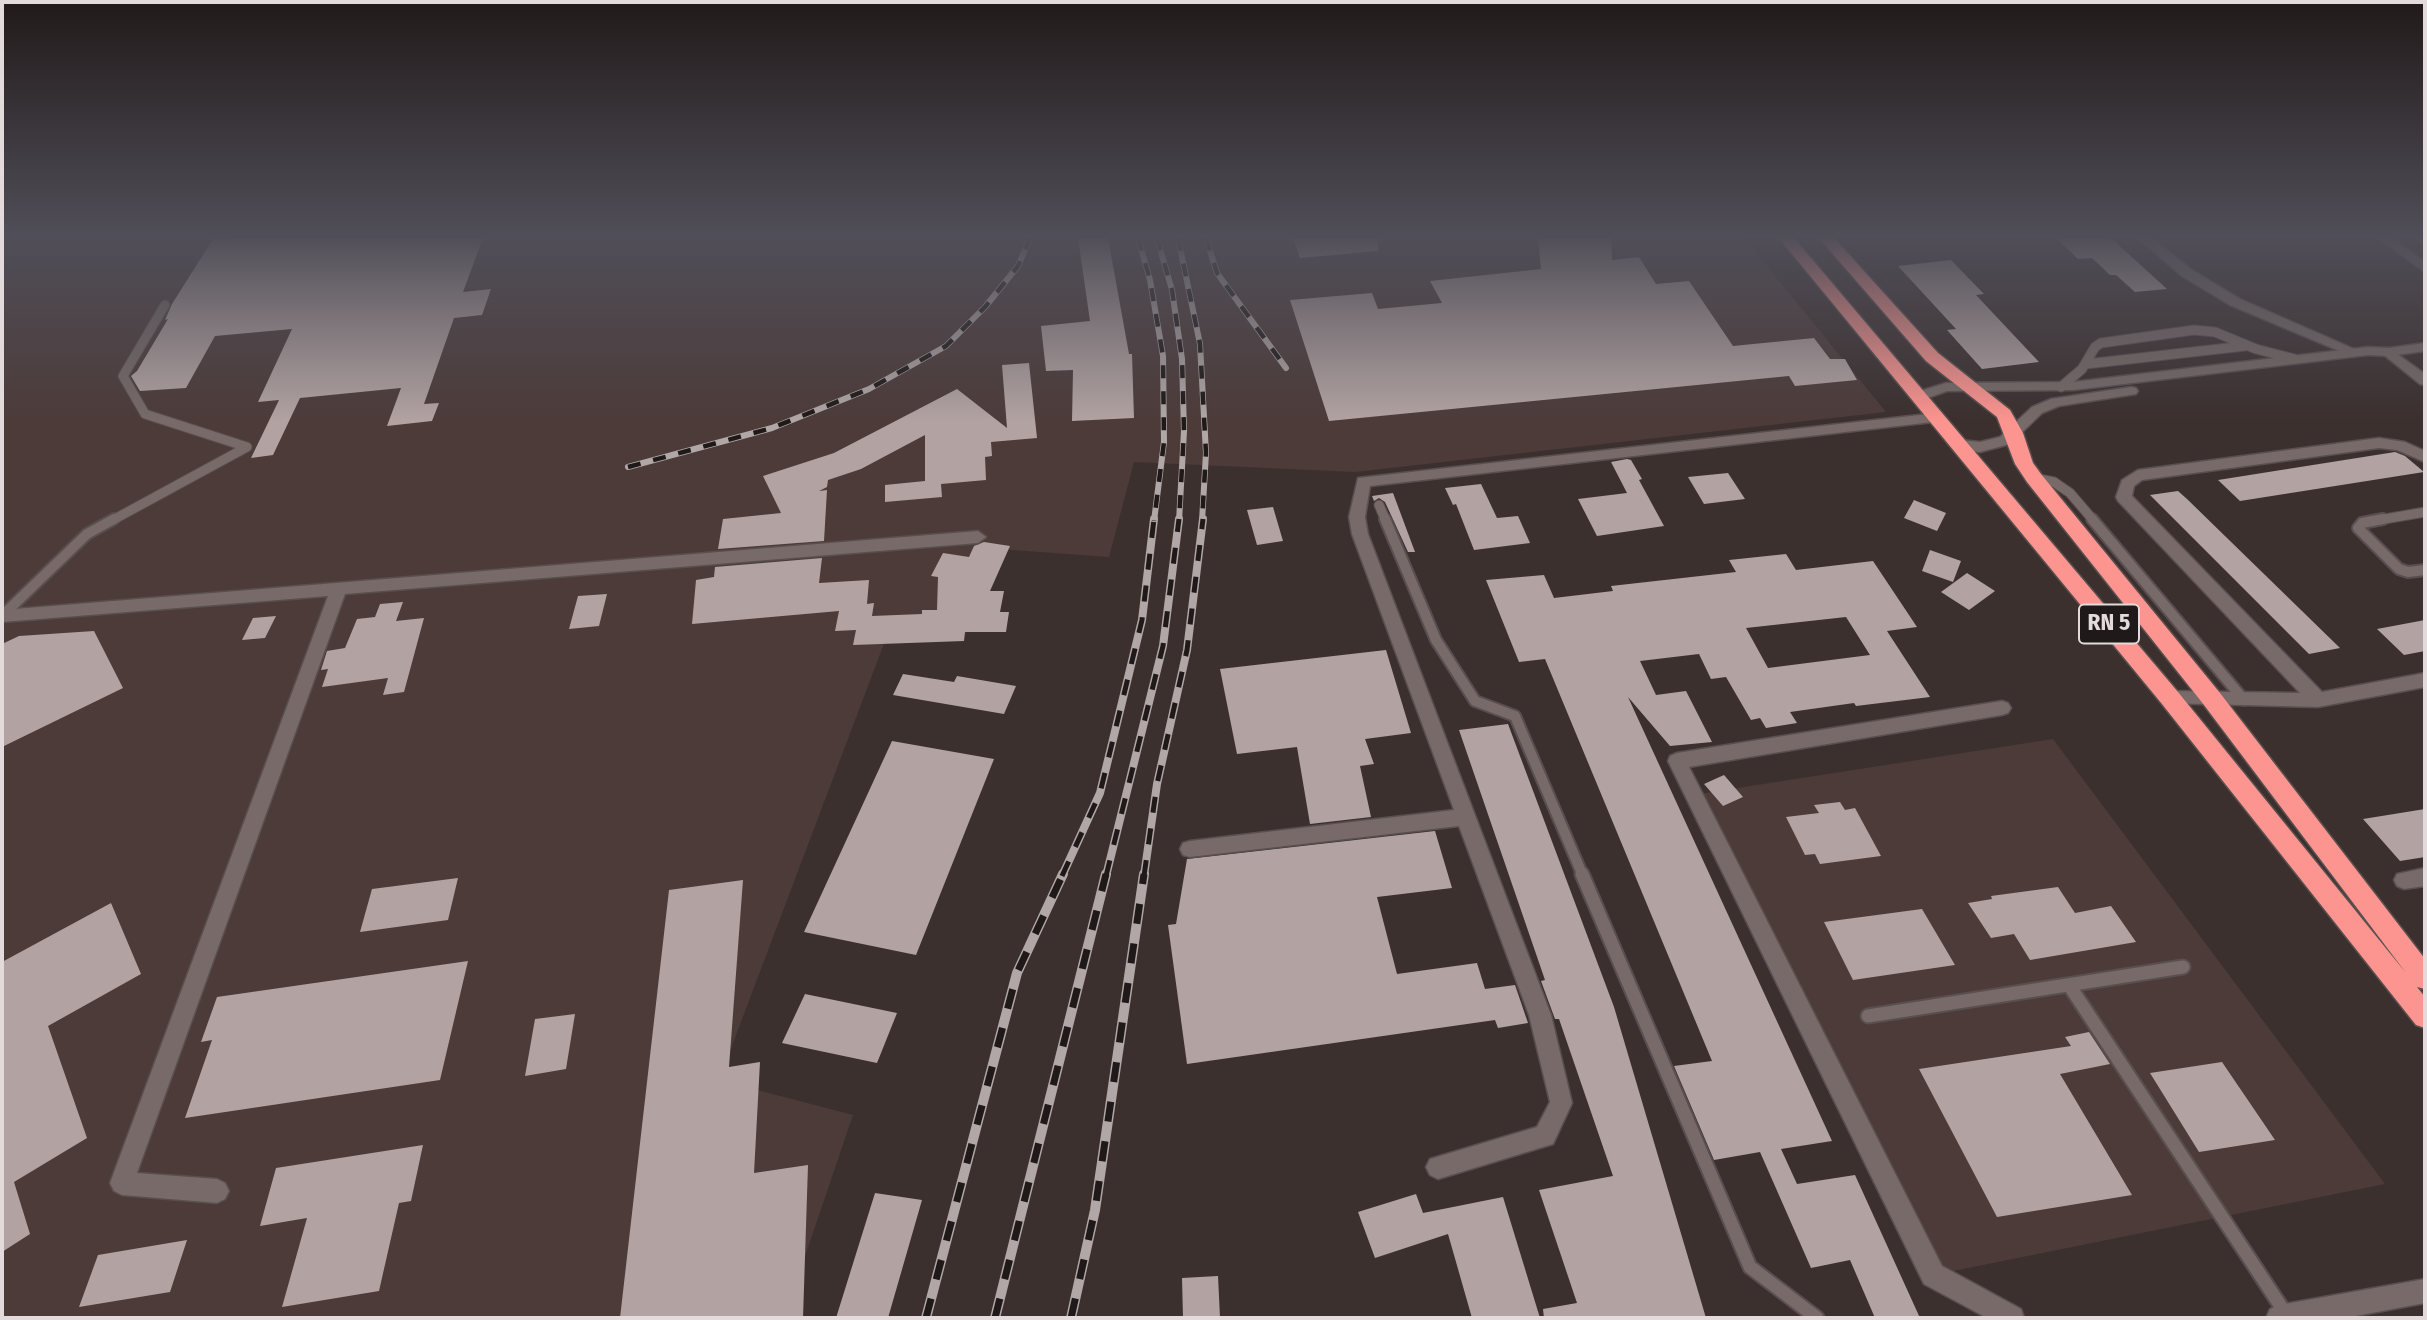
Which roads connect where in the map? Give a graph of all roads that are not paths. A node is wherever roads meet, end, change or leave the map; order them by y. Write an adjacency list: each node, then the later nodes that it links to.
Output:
1 (1838, 300): 14 (highway, RN 5)
2 (1880, 300): 12 (highway, RN 5)
3 (2231, 300): 7 (street)
4 (165, 305): 26 (lane)
5 (2248, 346): 9 (lane); 10 (lane); 10 (lane)
6 (2425, 347): 8 (street)
7 (2354, 352): 8 (street); 9 (street)
8 (2389, 352): 11 (street); 16 (street)
9 (2295, 359): 13 (street)
10 (2085, 364): 13 (lane)
11 (2425, 381)
12 (1968, 386): 13 (street); 14 (street); 16 (highway, RN 5)
13 (2061, 387)
14 (1919, 396): 15 (highway, RN 5)
15 (1937, 418): 17 (highway, RN 5); 33 (street)
16 (2014, 433): 17 (street); 19 (highway, RN 5)
17 (1960, 445): 20 (highway, RN 5)
18 (2425, 457): 31 (street)
19 (2034, 478): 20 (highway); 29 (highway, RN 5); 30 (lane)
20 (1992, 482): 28 (highway, RN 5)
21 (1379, 505): 46 (lane)
22 (2425, 512): 24 (lane)
23 (978, 537): 25 (street)
24 (2425, 570)
25 (339, 589): 26 (street); 43 (street)
26 (2, 616)
27 (2425, 680): 31 (street)
28 (2170, 698): 29 (street); 41 (highway, RN 5)
29 (2212, 699): 30 (street); 38 (highway, RN 5)
30 (2244, 700): 31 (street)
31 (2318, 700)
32 (2002, 708): 47 (street)
33 (1464, 817): 34 (street); 42 (street)
34 (1190, 849)
35 (2425, 877): 36 (street)
36 (2404, 880)
37 (2183, 967): 39 (lane)
38 (2425, 978)
39 (2069, 985): 40 (lane); 45 (lane)
40 (1868, 1016)
41 (2425, 1016)
42 (1438, 1167)
43 (217, 1191)
44 (2425, 1291): 45 (street)
45 (2283, 1317)
46 (1817, 1318)
47 (2012, 1318)

